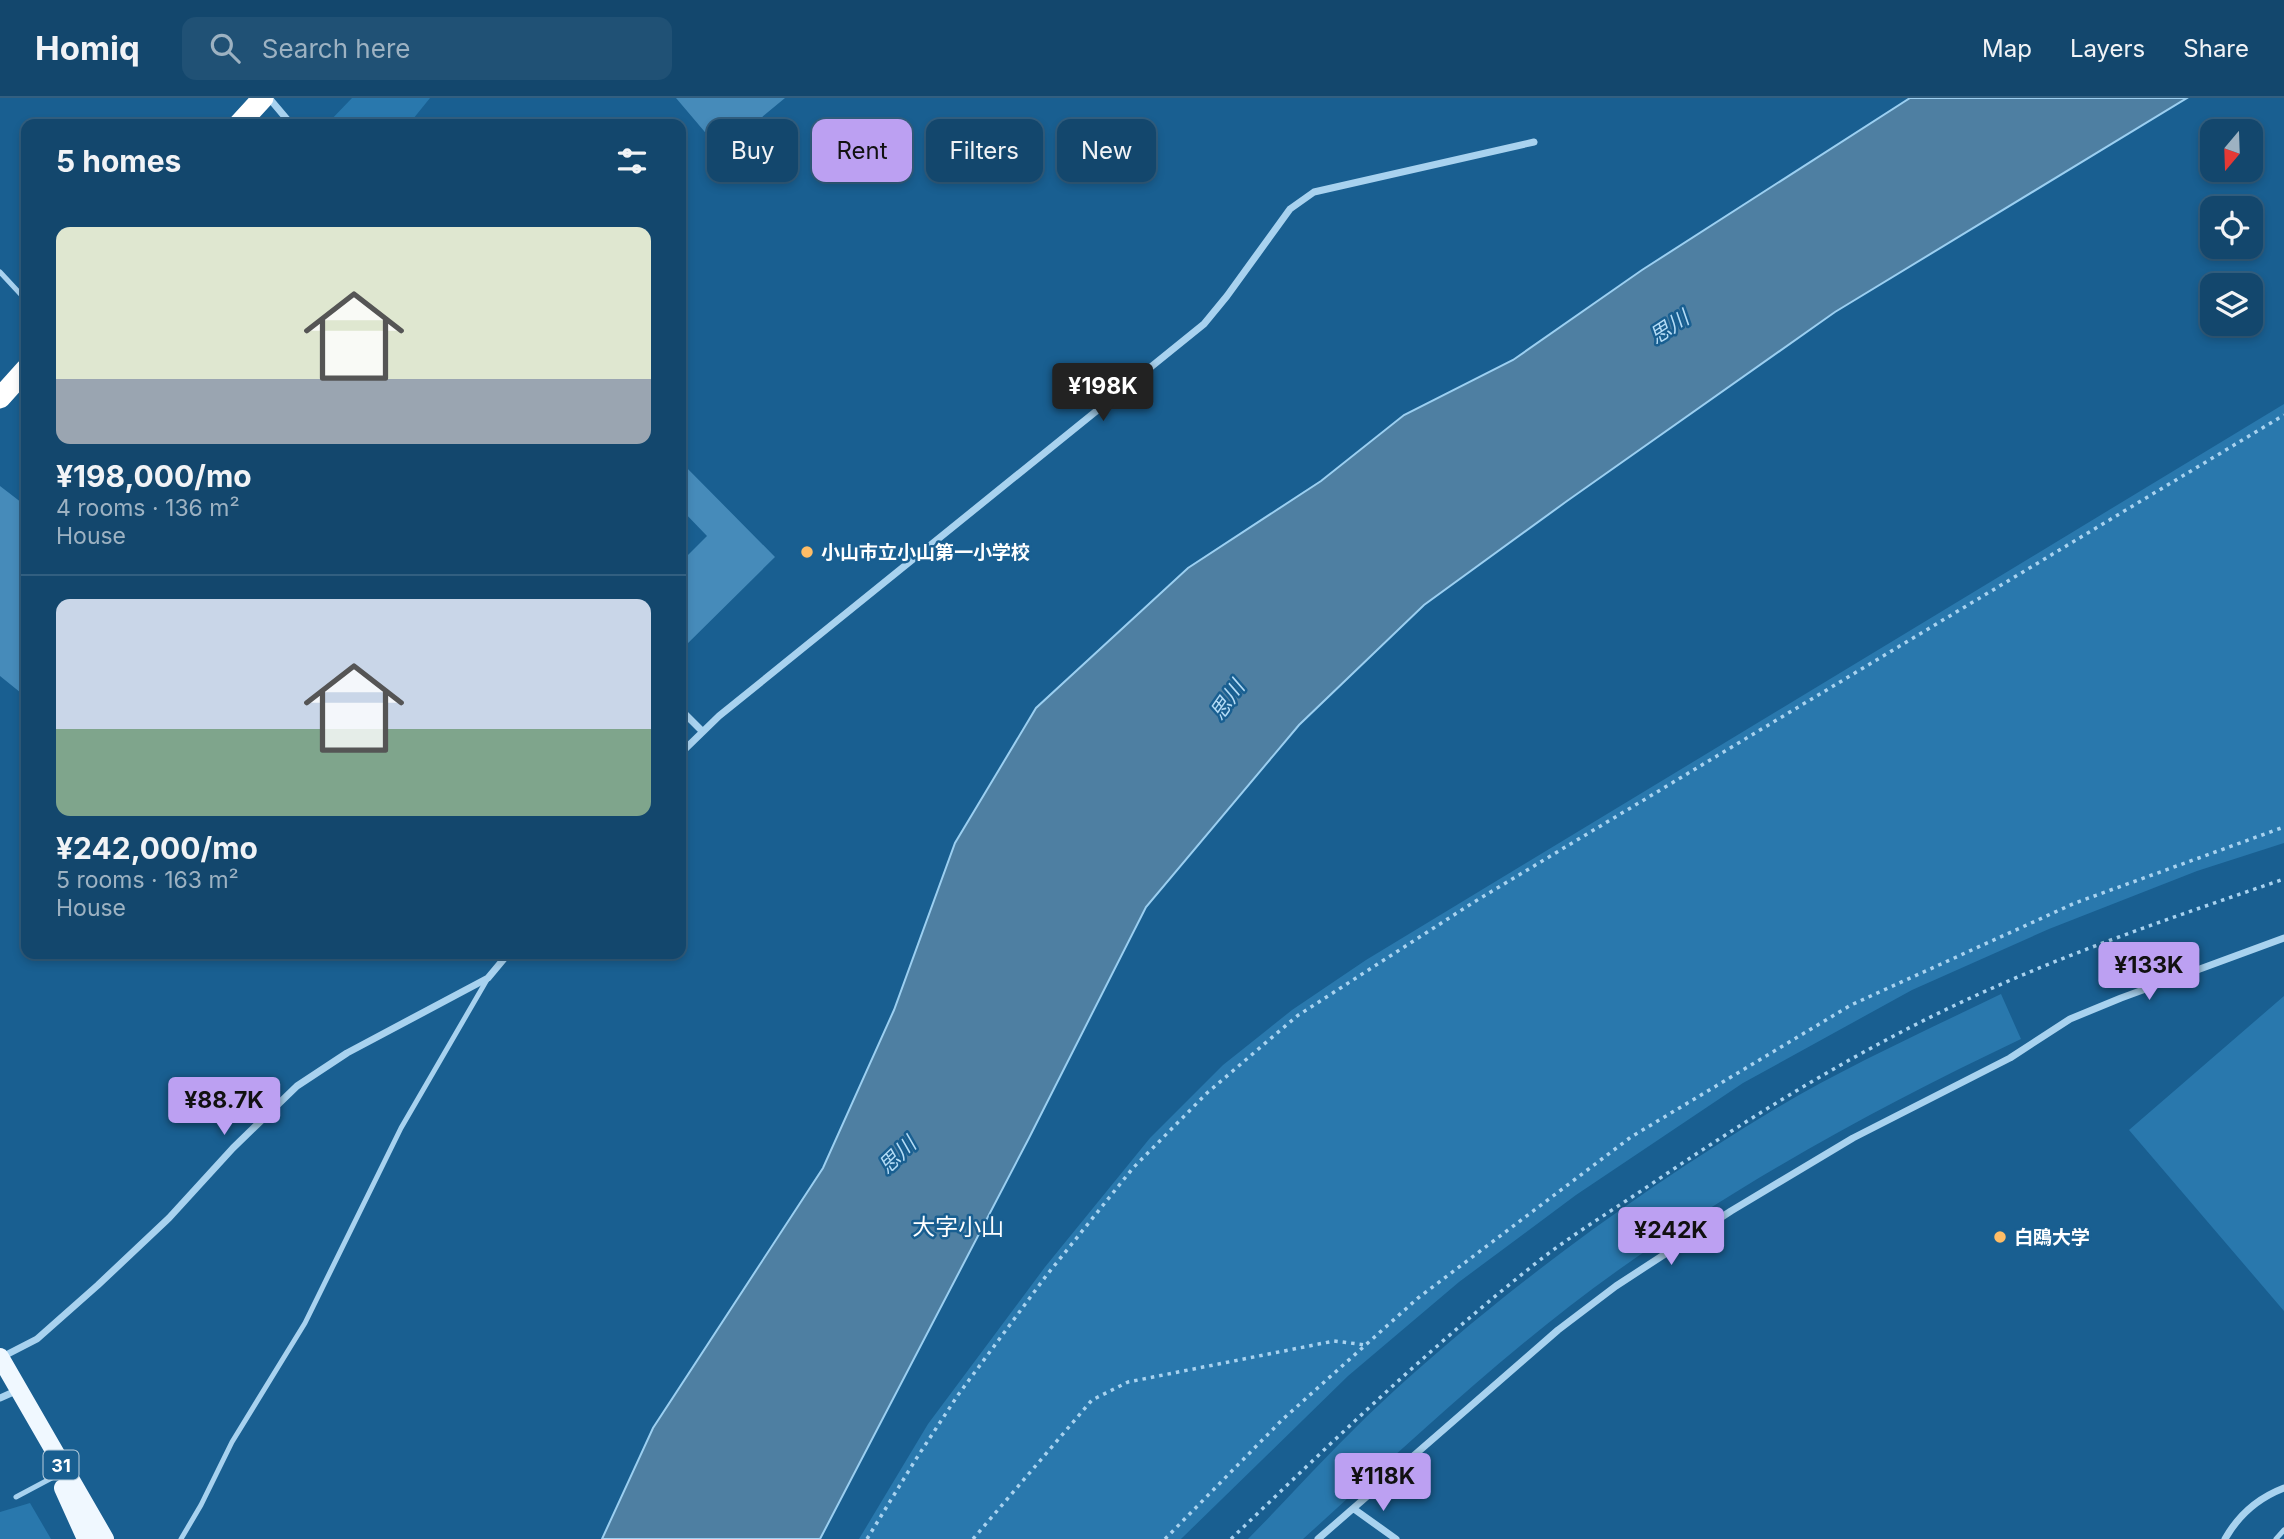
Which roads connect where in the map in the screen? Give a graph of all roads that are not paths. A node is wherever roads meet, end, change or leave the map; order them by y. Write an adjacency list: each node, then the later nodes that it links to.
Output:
1 (262, 98): 3 (highway)
2 (269, 98): 4 (street)
3 (243, 119)
4 (287, 119)
5 (1534, 142): 11 (street)
6 (0, 272): 7 (lane)
7 (21, 295)
8 (21, 375): 9 (highway)
9 (0, 398)
10 (686, 715): 11 (street)
11 (702, 730): 12 (street)
12 (686, 748)
13 (2284, 938): 22 (street)
14 (504, 959): 15 (street)
15 (488, 978): 16 (street); 26 (lane)
16 (0, 1357): 17 (main road, 31)
17 (18, 1390): 18 (street); 19 (main road, 31)
18 (0, 1398)
19 (61, 1474): 21 (lane); 24 (main road, 31); 25 (main road, 31)
20 (2284, 1488): 29 (street)
21 (16, 1497)
22 (1354, 1509): 27 (street); 28 (street)
23 (2284, 1530): 30 (lane)
24 (86, 1539)
25 (105, 1539)
26 (181, 1539)
27 (1318, 1539)
28 (1396, 1539)
29 (2225, 1539)
30 (2276, 1539)

